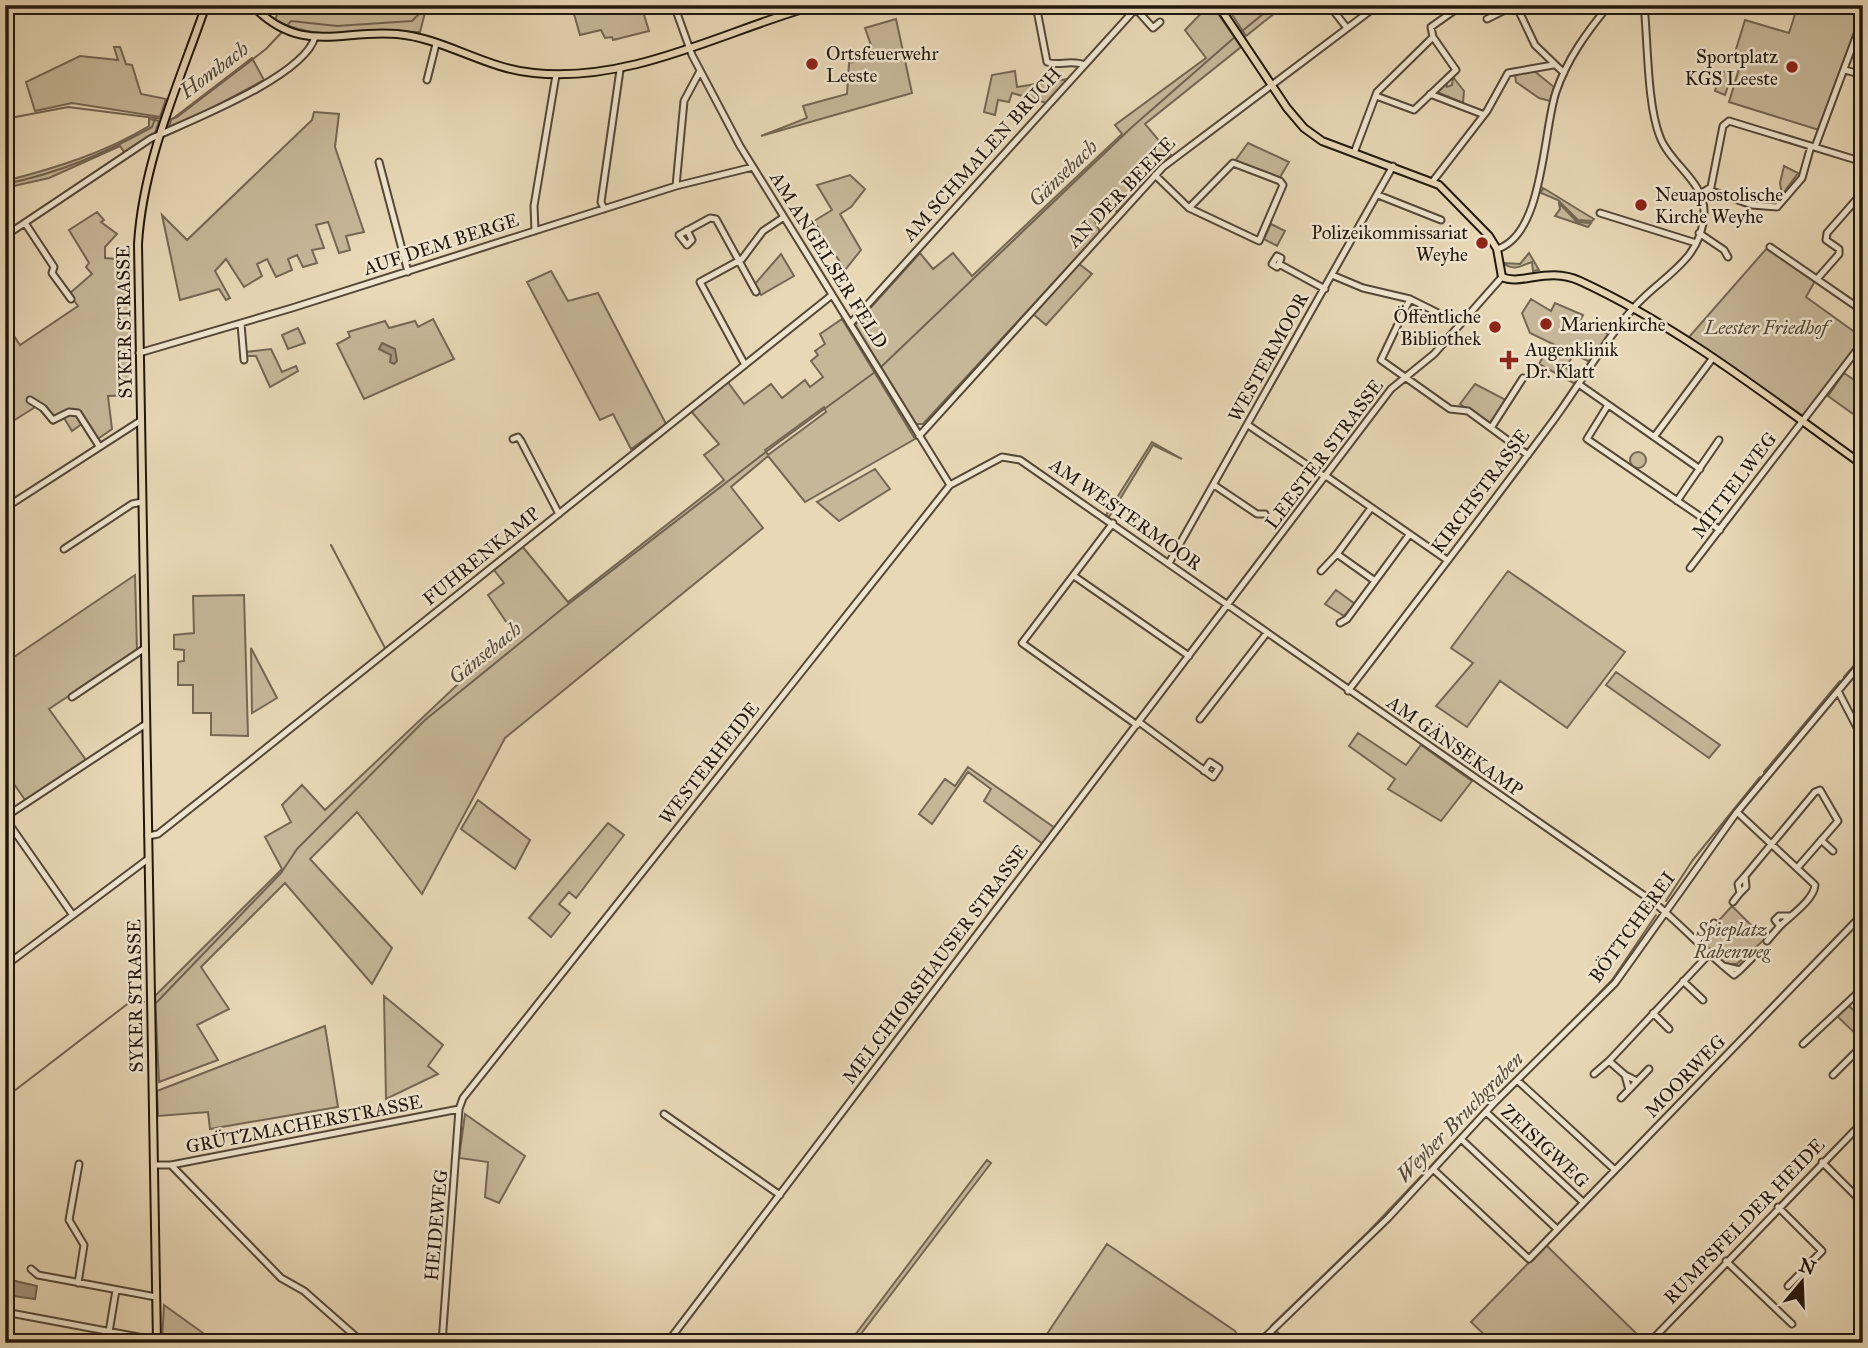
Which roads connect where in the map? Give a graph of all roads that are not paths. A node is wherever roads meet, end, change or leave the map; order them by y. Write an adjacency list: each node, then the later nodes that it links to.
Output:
1 (206, 5): 35 (main road, SYKER STRASSE)
2 (252, 5): 18 (main road)
3 (674, 5): 21 (street, AM ANGELSER FELD)
4 (815, 5): 21 (main road)
5 (1036, 5): 22 (street)
6 (1218, 5): 31 (main road)
7 (1329, 5): 17 (street)
8 (1378, 5): 17 (street, AN DER BEEKE)
9 (1462, 5): 19 (street)
10 (1515, 5): 15 (street); 23 (street)
11 (1609, 5): 27 (street)
12 (1644, 5): 47 (street)
13 (1137, 7): 16 (street); 22 (street, AM SCHMALEN BRUCH)
14 (1863, 18): 25 (street)
15 (1487, 19)
16 (1160, 22)
17 (1347, 28): 31 (street, AN DER BEEKE)
18 (315, 37): 20 (main road); 35 (street)
19 (1433, 37): 32 (street); 33 (street)
20 (436, 44): 28 (main road); 30 (street)
21 (689, 47): 24 (main road); 26 (street, AM ANGELSER FELD)
22 (1084, 65): 77 (street, AM SCHMALEN BRUCH)
23 (1553, 65): 27 (street); 34 (street)
24 (620, 70): 28 (main road); 50 (street)
25 (1845, 70): 29 (street); 36 (street)
26 (700, 71): 41 (street, AM ANGELSER FELD); 44 (street)
27 (1564, 73): 61 (street)
28 (556, 75): 55 (street)
29 (1863, 75)
30 (427, 80)
31 (1271, 84): 37 (main road); 42 (street, AN DER BEEKE)
32 (1430, 94): 33 (street); 34 (street)
33 (1376, 96): 37 (street)
34 (1482, 114): 43 (street)
35 (160, 136): 54 (street); 80 (main road, SYKER STRASSE)
36 (1813, 147): 39 (street); 45 (street); 45 (street)
37 (1354, 152): 40 (main road)
38 (379, 162): 65 (street)
39 (1863, 162)
40 (1393, 166): 43 (main road); 48 (street, WESTERMOOR)
41 (753, 167): 44 (street, AUF DEM BERGE); 52 (street, AM ANGELSER FELD)
42 (1155, 174): 49 (street); 93 (street, AN DER BEEKE)
43 (1433, 181): 61 (main road)
44 (676, 186): 50 (street, AUF DEM BERGE)
45 (1709, 190): 47 (street)
46 (1863, 192): 68 (street)
47 (1700, 194): 57 (street, KIRCHSTRASSE)
48 (1378, 195): 53 (street); 66 (street, WESTERMOOR)
49 (1189, 208): 49 (street)
50 (604, 209): 55 (street, AUF DEM BERGE)
51 (1600, 213): 59 (street)
52 (784, 217): 63 (street); 71 (street, AM ANGELSER FELD)
53 (1441, 220)
54 (25, 223): 58 (street); 72 (street)
55 (535, 230): 65 (street, AUF DEM BERGE)
56 (687, 230): 63 (street)
57 (1699, 233): 59 (street, KIRCHSTRASSE); 62 (street)
58 (5, 236)
59 (1696, 243): 74 (street, KIRCHSTRASSE)
60 (1770, 247): 68 (street)
61 (1497, 249): 67 (main road)
62 (1728, 257)
63 (738, 261): 70 (street); 83 (street)
64 (1279, 264): 69 (street)
65 (408, 272): 76 (street, AUF DEM BERGE)
66 (1332, 275): 69 (street, WESTERMOOR); 73 (street)
67 (1502, 277): 74 (main road); 78 (street, LEESTER STRASSE)
68 (1817, 279): 75 (street)
69 (1325, 289): 91 (street, WESTERMOOR)
70 (756, 292)
71 (832, 296): 77 (street, AM ANGELSER FELD); 83 (street, FUHRENKAMP)
72 (71, 299)
73 (1410, 299): 78 (street); 84 (street)
74 (1633, 307): 81 (main road); 86 (street, KIRCHSTRASSE)
75 (1863, 310)
76 (241, 324): 80 (street, AUF DEM BERGE); 82 (street)
77 (850, 324): 93 (street, AM ANGELSER FELD)
78 (1460, 324): 84 (street, LEESTER STRASSE)
79 (1863, 342): 90 (street, MITTELWEG)
80 (139, 353): 89 (main road, SYKER STRASSE)
81 (1712, 359): 90 (main road); 94 (street)
82 (244, 360)
83 (745, 365): 109 (street, FUHRENKAMP)
84 (1405, 377): 92 (street); 102 (street, LEESTER STRASSE)
85 (1523, 378): 92 (street)
86 (1580, 385): 88 (street); 98 (street, KIRCHSTRASSE)
87 (30, 400): 97 (street)
88 (1608, 405): 94 (street); 105 (street)
89 (140, 421): 97 (street); 106 (main road, SYKER STRASSE)
90 (1802, 422): 100 (main road); 112 (street, MITTELWEG)
91 (1248, 425): 102 (street); 104 (street, WESTERMOOR)
92 (1491, 428): 98 (street)
93 (919, 436): 103 (street, AM ANGELSER FELD)
94 (1654, 437): 101 (street)
95 (513, 439): 109 (street)
96 (1719, 440): 101 (street)
97 (99, 446): 107 (street)
98 (1528, 455): 116 (street, KIRCHSTRASSE)
99 (1002, 457): 103 (street, WESTERHEIDE); 111 (street, AM WESTERMOOR)
100 (1863, 465)
101 (1700, 469): 105 (street)
102 (1326, 477): 108 (street); 122 (street, LEESTER STRASSE)
103 (950, 485): 170 (street, WESTERHEIDE)
104 (1214, 485): 110 (street); 117 (street, WESTERMOOR)
105 (1678, 501): 112 (street)
106 (142, 502): 114 (street); 125 (main road, SYKER STRASSE)
107 (5, 508)
108 (1371, 508): 113 (street); 115 (street)
109 (559, 514): 138 (street, FUHRENKAMP)
110 (1265, 514)
111 (1113, 523): 117 (street, AM WESTERMOOR); 120 (street)
112 (1720, 530): 118 (street, MITTELWEG)
113 (1409, 535): 116 (street); 121 (street)
114 (64, 549)
115 (1337, 554): 119 (street); 121 (street)
116 (1447, 560): 128 (street, KIRCHSTRASSE)
117 (1169, 563): 122 (street, AM WESTERMOOR)
118 (1690, 568)
119 (1321, 570)
120 (1074, 576): 126 (street); 133 (street)
121 (1375, 581): 123 (street)
122 (1228, 605): 124 (street, AM GÄNSEKAMP); 126 (street, MELCHIORSHAUSER STRASSE)
123 (1340, 623)
124 (1266, 634): 128 (street, AM GÄNSEKAMP); 131 (street)
125 (145, 648): 130 (street); 132 (main road, SYKER STRASSE)
126 (1189, 656): 133 (street, MELCHIORSHAUSER STRASSE)
127 (1863, 661): 129 (street, BÖTTCHEREI)
128 (1348, 691): 145 (street, AM GÄNSEKAMP)
129 (1838, 691): 134 (street); 136 (street, BÖTTCHEREI)
130 (72, 697)
131 (1200, 719)
132 (146, 724): 137 (street); 138 (main road, SYKER STRASSE)
133 (1138, 724): 135 (street); 181 (street, MELCHIORSHAUSER STRASSE)
134 (1863, 739)
135 (1203, 771)
136 (1737, 812): 140 (street); 145 (street, BÖTTCHEREI)
137 (5, 817): 146 (street)
138 (148, 836): 142 (main road, SYKER STRASSE)
139 (1821, 840): 140 (street); 141 (street); 143 (street)
140 (1772, 844): 143 (street); 144 (street)
141 (1833, 851)
142 (148, 859): 146 (street); 178 (main road, SYKER STRASSE)
143 (1798, 867): 150 (street)
144 (1733, 902)
145 (1664, 911): 149 (street, AM GÄNSEKAMP); 166 (street, BÖTTCHEREI)
146 (72, 914): 153 (street)
147 (1863, 914): 180 (street, MOORWEG)
148 (1714, 923): 149 (street)
149 (1697, 941): 151 (street, AM GÄNSEKAMP)
150 (1767, 941)
151 (1710, 953): 152 (street, AM GÄNSEKAMP); 154 (street)
152 (1752, 958)
153 (5, 966)
154 (1683, 981): 156 (street); 157 (street)
155 (1863, 988): 159 (street)
156 (1703, 1000)
157 (1653, 1013): 158 (street); 161 (street)
158 (1669, 1028)
159 (1803, 1044)
160 (1863, 1045): 165 (street)
161 (1609, 1061): 163 (street); 164 (street)
162 (1649, 1069): 167 (street)
163 (1594, 1074)
164 (1625, 1075): 167 (street); 168 (street)
165 (1833, 1075)
166 (1518, 1081): 171 (street, BÖTTCHEREI); 180 (street)
167 (1637, 1081): 168 (street)
168 (1629, 1090): 169 (street)
169 (1621, 1098)
170 (459, 1110): 177 (street, GRÜTZMACHERSTRASSE); 198 (street, HEIDEWEG)
171 (1486, 1112): 174 (street, BÖTTCHEREI); 182 (street, ZEISIGWEG)
172 (664, 1114): 181 (street)
173 (1863, 1122): 175 (street, RUMPSFELDER HEIDE)
174 (1461, 1139): 179 (street, BÖTTCHEREI); 185 (street)
175 (1822, 1163): 183 (street); 184 (street, RUMPSFELDER HEIDE)
176 (79, 1164): 188 (street)
177 (171, 1165): 178 (street, GRÜTZMACHERSTRASSE); 197 (street)
178 (154, 1166): 191 (main road, SYKER STRASSE)
179 (1434, 1170): 185 (street, MOORWEG); 200 (street, BÖTTCHEREI)
180 (1615, 1170): 182 (street, MOORWEG)
181 (780, 1195): 199 (street, MELCHIORSHAUSER STRASSE)
182 (1583, 1202): 185 (street, MOORWEG)
183 (1863, 1203)
184 (1778, 1207): 186 (street, RUMPSFELDER HEIDE); 189 (street)
185 (1557, 1229)
186 (1726, 1261): 193 (street); 201 (street, RUMPSFELDER HEIDE)
187 (31, 1269): 188 (street)
188 (78, 1283): 190 (street)
189 (1788, 1286)
190 (116, 1290): 191 (street); 194 (street)
191 (156, 1297): 196 (main road, SYKER STRASSE)
192 (5, 1311): 194 (street)
193 (1792, 1324)
194 (109, 1332): 195 (street)
195 (149, 1339)
196 (157, 1343)
197 (363, 1343)
198 (442, 1343)
199 (667, 1343)
200 (1259, 1343)
201 (1649, 1343)

